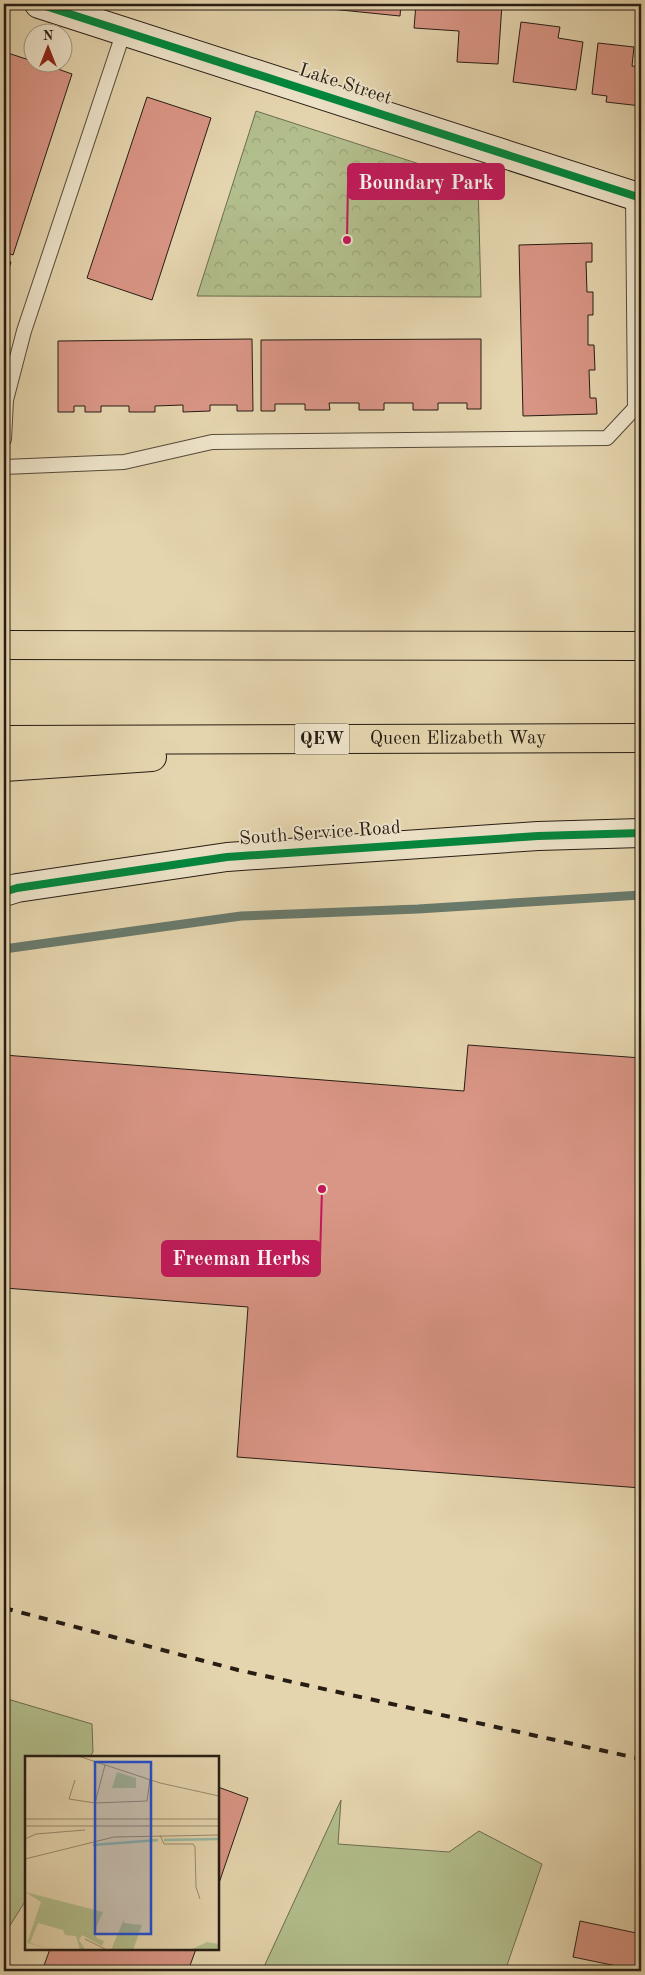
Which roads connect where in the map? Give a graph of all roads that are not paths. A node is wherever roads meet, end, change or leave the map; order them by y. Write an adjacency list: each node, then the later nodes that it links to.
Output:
1 (39, 4): 2 (street, Lake Street)
2 (124, 31): 3 (street, Lake Street); 4 (lane)
3 (637, 197): 5 (lane)
4 (4, 439)
5 (4, 467)
6 (4, 645): 7 (highway)
7 (641, 646)
8 (433, 738): 9 (highway, Queen Elizabeth Way / QEW); 10 (highway, Queen Elizabeth Way / QEW); 11 (highway)
9 (641, 738)
10 (4, 740)
11 (4, 768)
12 (641, 833): 13 (street, South Service Road)
13 (4, 892)

